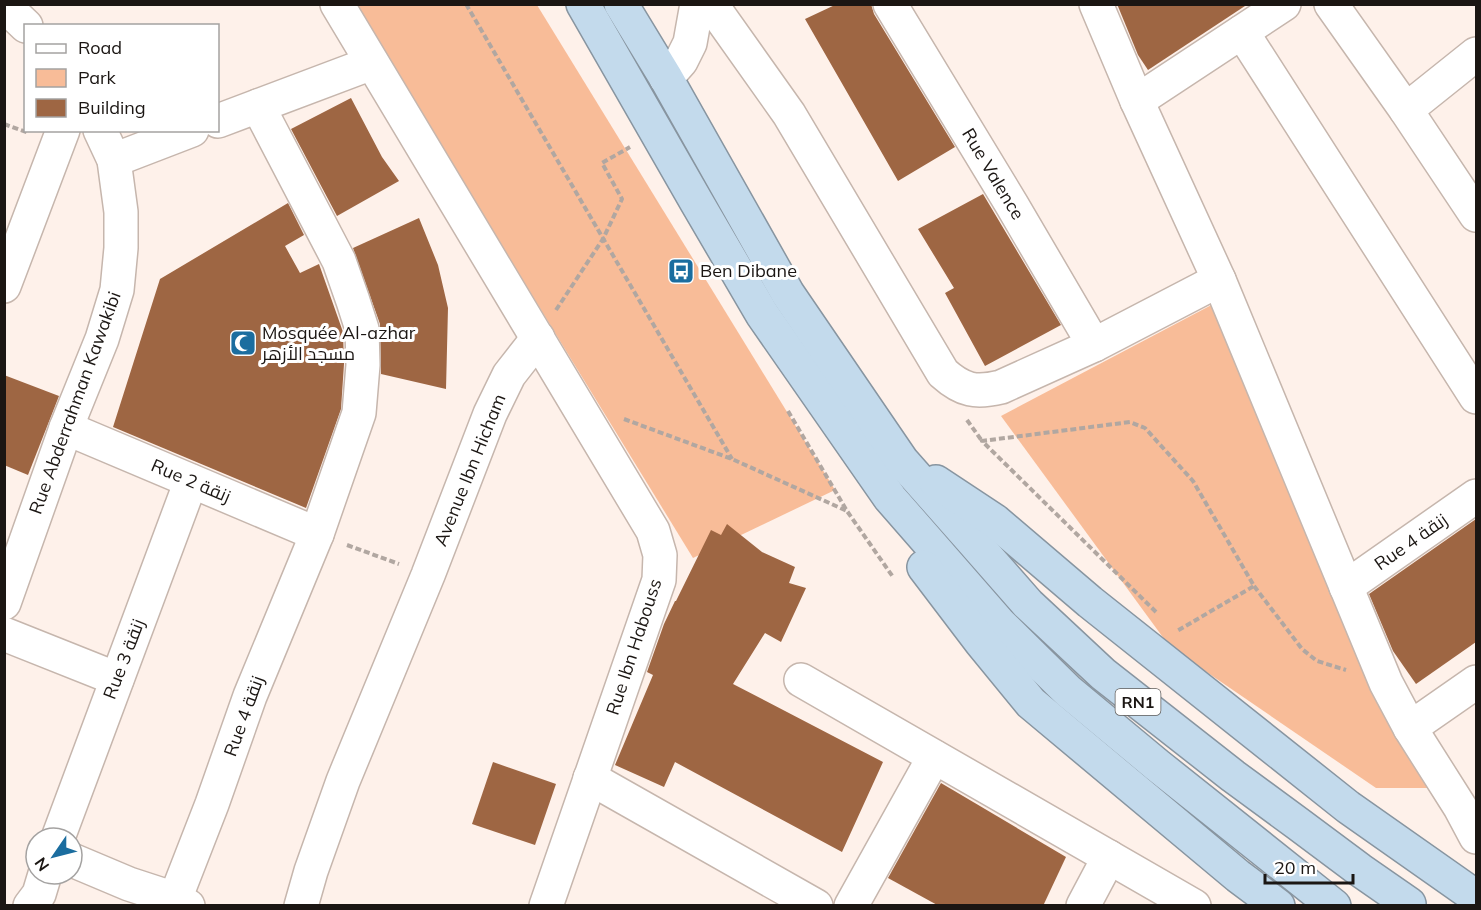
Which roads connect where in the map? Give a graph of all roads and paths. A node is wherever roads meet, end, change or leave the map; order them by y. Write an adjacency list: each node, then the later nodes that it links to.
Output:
1 (337, 4): 15 (street)
2 (466, 4): 27 (path)
3 (583, 4): 39 (highway, RN1)
4 (621, 4): 16 (highway, RN1)
5 (697, 4): 16 (street)
6 (711, 4): 31 (street)
7 (890, 4): 31 (street, Rue Valence)
8 (1096, 4): 17 (street)
9 (1284, 4): 13 (street)
10 (1331, 4): 19 (street)
11 (4, 5): 12 (street)
12 (24, 24)
13 (1242, 32): 17 (street); 32 (street)
14 (1476, 54): 19 (street)
15 (372, 63): 18 (street); 30 (street)
16 (666, 78): 36 (highway, RN1)
17 (1137, 101): 28 (street)
18 (258, 106): 20 (street); 41 (street, Rue 4 زنقة)
19 (1406, 110): 26 (street)
20 (219, 121)
21 (62, 132): 29 (street)
22 (101, 132): 25 (street, Rue Abderrahman Kawakibi)
23 (187, 132): 25 (street)
24 (633, 145): 27 (path)
25 (114, 160): 34 (street, Rue Abderrahman Kawakibi)
26 (1475, 211)
27 (603, 239): 30 (path); 35 (path)
28 (1219, 280): 31 (street); 44 (street)
29 (4, 286)
30 (538, 339): 42 (street, Avenue Ibn Hicham); 55 (street, Rue Ibn Habouss)
31 (1094, 345)
32 (1476, 397)
33 (620, 417): 35 (path)
34 (66, 428): 37 (street, Rue 2 زنقة); 45 (street, Rue Abderrahman Kawakibi)
35 (732, 459): 40 (path)
36 (902, 461): 62 (highway); 64 (highway, RN1)
37 (191, 481): 41 (street, Rue 2 زنقة); 49 (street, Rue 3 زنقة)
38 (1476, 496): 44 (street, Rue 4 زنقة)
39 (890, 498): 72 (highway); 73 (highway, RN1)
40 (847, 512)
41 (317, 534): 42 (path); 63 (street, Rue 4 زنقة)
42 (428, 575): 66 (street, Avenue Ibn Hicham)
43 (1254, 586): 46 (path); 47 (path); 52 (path)
44 (1346, 587): 52 (street)
45 (4, 603)
46 (1160, 615)
47 (1177, 632)
48 (4, 634): 49 (street)
49 (117, 679): 56 (street, Rue 3 زنقة)
50 (801, 680): 54 (street)
51 (1476, 682): 53 (street)
52 (1386, 683): 53 (street)
53 (1410, 728): 57 (street)
54 (934, 757): 58 (street); 69 (street)
55 (590, 778): 67 (street, Rue Ibn Habouss); 68 (street)
56 (62, 826)
57 (1476, 837)
58 (1109, 857): 70 (street); 71 (street)
59 (84, 869): 61 (street)
60 (41, 886): 65 (street)
61 (125, 895): 63 (street)
62 (1476, 897)
63 (182, 903)
64 (1409, 903)
65 (30, 906)
66 (301, 906)
67 (546, 906)
68 (816, 906)
69 (851, 906)
70 (1083, 906)
71 (1194, 906)
72 (1278, 906)
73 (1334, 906)

